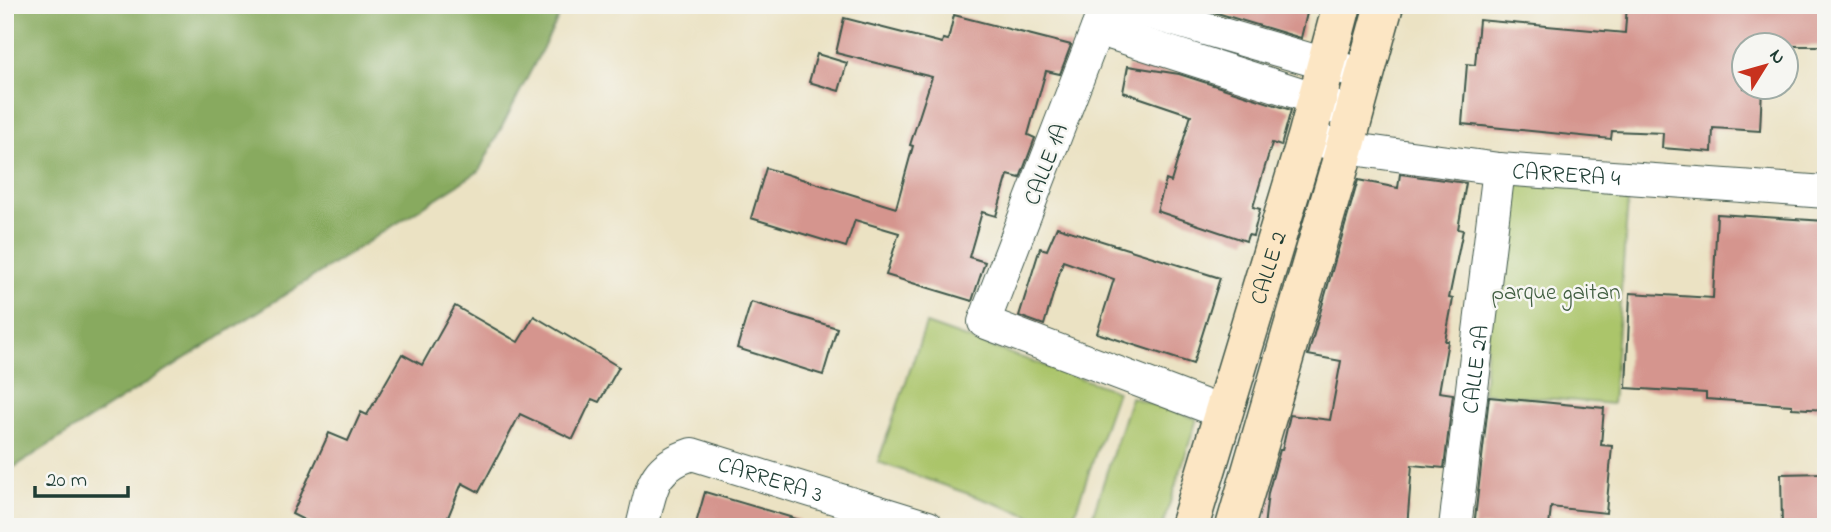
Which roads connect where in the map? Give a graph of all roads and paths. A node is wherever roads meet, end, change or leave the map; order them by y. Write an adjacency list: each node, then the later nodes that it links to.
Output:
1 (1122, 5): 6 (street, CARRERA 4)
2 (1342, 5): 6 (main road, CALLE 2)
3 (1384, 5): 5 (main road, CALLE 2)
4 (1101, 17): 6 (street, CARRERA 4); 11 (street, CALLE 1A)
5 (1365, 75): 6 (street, CARRERA 4); 7 (main road, CALLE 2)
6 (1322, 82): 7 (street, CARRERA 4); 8 (main road, CALLE 2)
7 (1349, 133): 8 (street, CARRERA 4); 9 (street, CARRERA 4); 15 (main road, CALLE 2)
8 (1307, 137): 11 (main road, CALLE 2)
9 (1499, 169): 10 (street, CARRERA 4); 16 (street, CALLE 2A)
10 (1826, 192)
11 (1224, 413): 14 (main road, CALLE 2)
12 (642, 527): 13 (street, CARRERA 3)
13 (928, 527)
14 (1189, 527)
15 (1235, 527)
16 (1455, 527)

